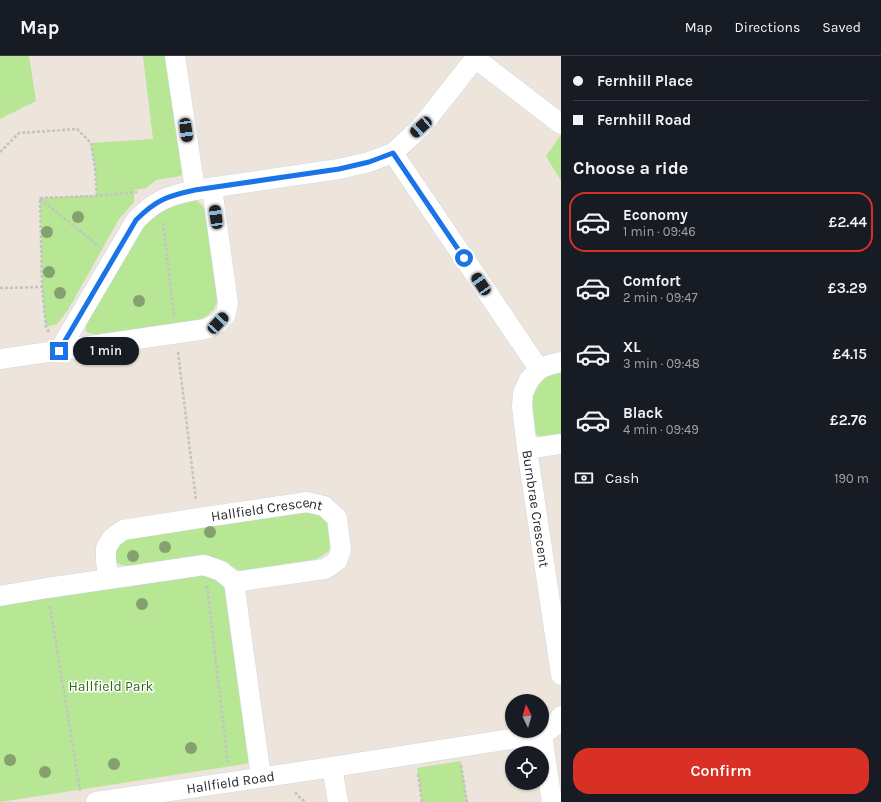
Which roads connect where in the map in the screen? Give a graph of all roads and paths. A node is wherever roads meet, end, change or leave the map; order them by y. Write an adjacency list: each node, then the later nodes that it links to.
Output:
1 (175, 56): 6 (street)
2 (476, 57): 3 (street); 5 (street)
3 (561, 124)
4 (0, 152): 8 (path)
5 (393, 153): 6 (street); 18 (street)
6 (203, 189): 10 (street); 14 (street)
7 (140, 192): 8 (path)
8 (97, 196): 9 (path)
9 (40, 198): 11 (path); 12 (path)
10 (160, 200): 11 (street); 14 (path)
11 (114, 257): 15 (street)
12 (42, 286): 13 (path); 15 (path)
13 (0, 288)
14 (176, 333): 15 (street); 21 (path)
15 (59, 351): 16 (street)
16 (0, 359)
17 (561, 362): 18 (street)
18 (539, 369): 20 (street, Burnbrae Crescent)
19 (561, 444): 20 (street)
20 (527, 450): 27 (street, Burnbrae Crescent)
21 (199, 518): 23 (street, Hallfield Crescent); 24 (street, Hallfield Crescent)
22 (204, 565): 23 (street); 24 (street); 35 (path)
23 (108, 579): 25 (street)
24 (234, 582): 36 (street)
25 (47, 588): 26 (street); 37 (path)
26 (0, 596)
27 (561, 675)
28 (561, 716): 29 (street)
29 (549, 730)
30 (517, 738): 33 (street, Hallfield Road)
31 (543, 738): 41 (street)
32 (461, 761): 40 (path)
33 (332, 767): 36 (street, Hallfield Road); 38 (street)
34 (417, 768): 39 (path)
35 (228, 770)
36 (261, 777): 37 (street, Hallfield Road)
37 (97, 799)
38 (338, 802)
39 (422, 802)
40 (467, 802)
41 (552, 802)

